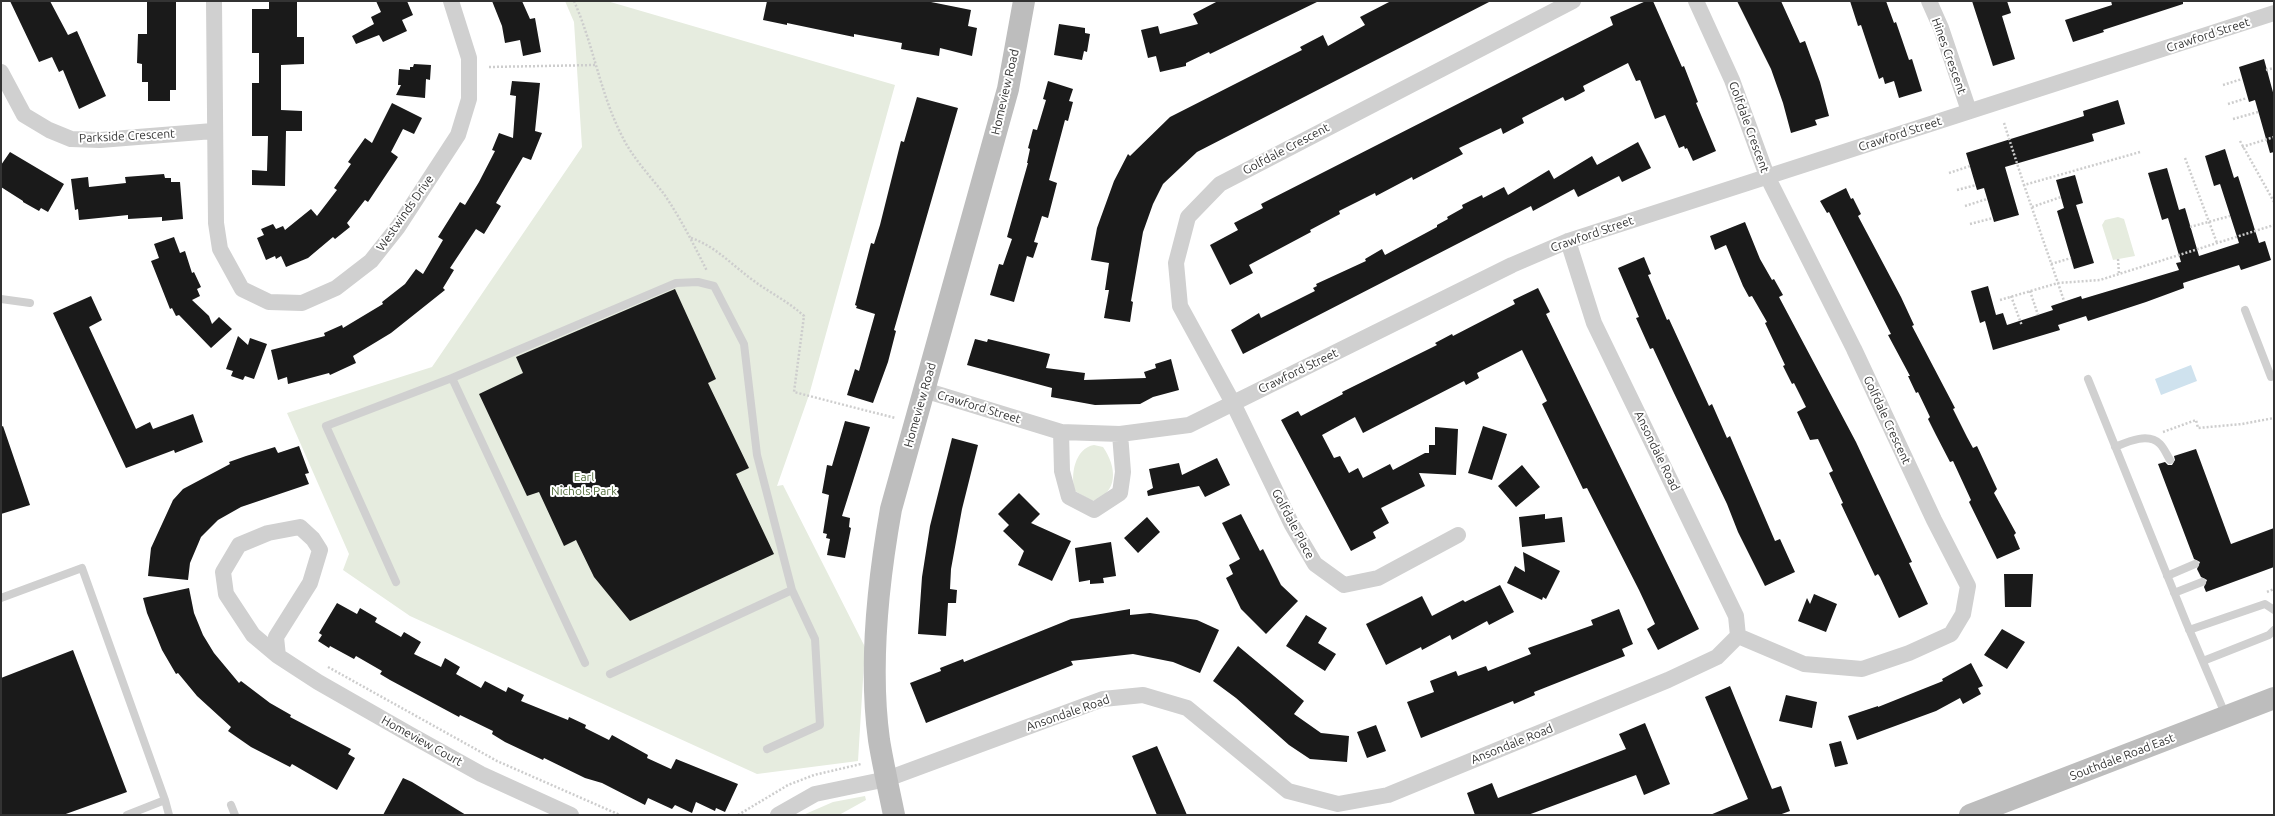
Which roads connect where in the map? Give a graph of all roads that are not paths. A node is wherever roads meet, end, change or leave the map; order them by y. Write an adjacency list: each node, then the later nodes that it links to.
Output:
1 (214, 1): 10 (street, Westwinds Drive)
2 (451, 1): 10 (street, Westwinds Drive)
3 (1024, 1): 19 (street, Homeview Road)
4 (1573, 1): 20 (street, Golfdale Crescent)
5 (1696, 1): 11 (street, Golfdale Crescent)
6 (1929, 1): 9 (street, Hines Crescent)
7 (2274, 13): 9 (street, Crawford Street)
8 (1, 72): 10 (street, Parkside Crescent)
9 (1969, 112): 11 (street, Crawford Street)
10 (213, 132)
11 (1767, 176): 12 (street, Crawford Street); 36 (street, Golfdale Crescent)
12 (1568, 241): 20 (street, Crawford Street); 36 (street, Ansondale Road)
13 (1, 298): 14 (lane)
14 (30, 303)
15 (2245, 310): 16 (lane)
16 (2274, 376)
17 (452, 378): 28 (lane); 30 (lane); 39 (lane)
18 (2088, 379): 23 (lane)
19 (924, 390): 21 (street, Crawford Street); 44 (street, Homeview Road)
20 (1233, 403): 22 (street, Crawford Street); 25 (street, Golfdale Place)
21 (1061, 432): 22 (street, Crawford Street); 22 (street)
22 (1120, 434)
23 (2115, 447): 24 (lane); 27 (lane)
24 (2170, 460)
25 (1458, 535)
26 (2196, 564): 27 (lane)
27 (2167, 576): 31 (lane)
28 (396, 582)
29 (2202, 582): 31 (lane)
30 (792, 590): 40 (lane); 43 (lane)
31 (2174, 593): 34 (lane)
32 (1, 598): 45 (lane)
33 (2274, 610): 34 (lane)
34 (2189, 630): 38 (lane)
35 (2274, 630): 38 (lane)
36 (1738, 636): 44 (street, Ansondale Road)
37 (278, 656): 37 (street, Homeview Court); 50 (street, Homeview Court)
38 (2203, 661): 42 (lane)
39 (585, 663)
40 (610, 674)
41 (2274, 698): 42 (street, Southdale Road East)
42 (2226, 716): 53 (street, Southdale Road East)
43 (767, 749)
44 (887, 779): 51 (street); 52 (street, Homeview Road)
45 (165, 800): 47 (lane); 48 (lane)
46 (231, 805): 49 (lane)
47 (127, 815)
48 (169, 815)
49 (235, 815)
50 (571, 815)
51 (778, 815)
52 (894, 815)
53 (1970, 815)

